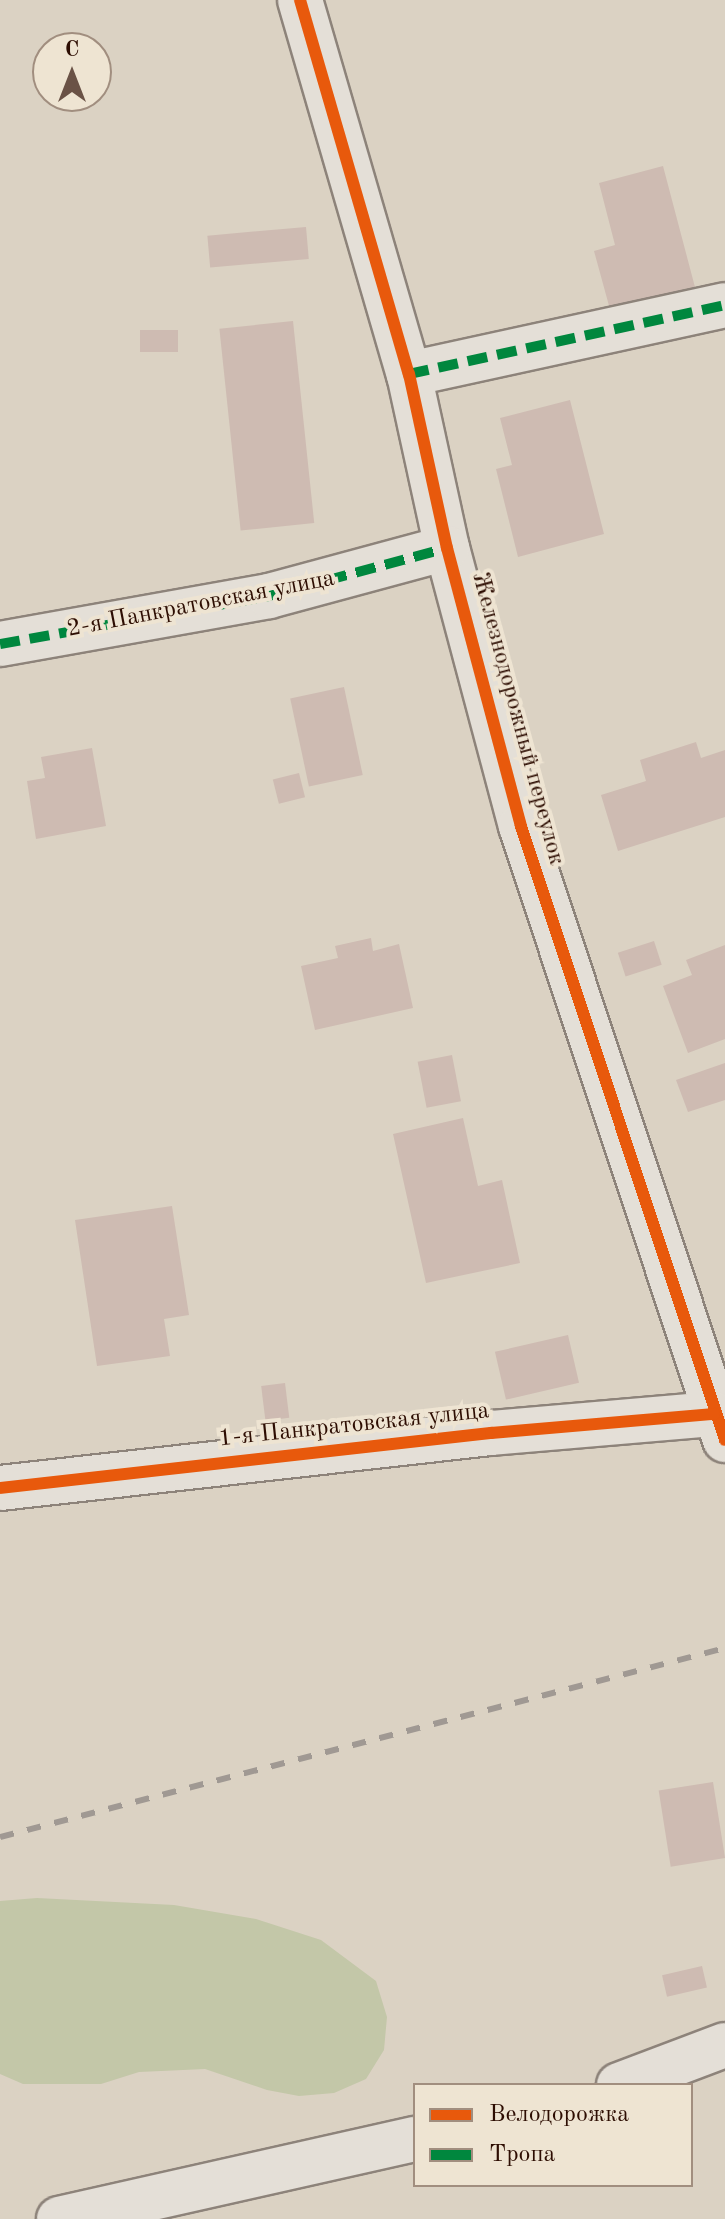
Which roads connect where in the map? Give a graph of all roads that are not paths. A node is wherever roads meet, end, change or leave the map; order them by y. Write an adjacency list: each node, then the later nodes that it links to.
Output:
1 (300, 0): 3 (street, Железнодорожный переулок)
2 (725, 305): 3 (street)
3 (409, 374): 4 (street, Железнодорожный переулок)
4 (447, 548): 5 (street, 2-я Панкратовская улица); 6 (street, Железнодорожный переулок)
5 (0, 644)
6 (720, 1427): 7 (street, 1-я Панкратовская улица)
7 (0, 1488)
8 (725, 2045): 9 (street)
9 (624, 2083)
10 (413, 2139): 11 (street)
11 (59, 2219)

